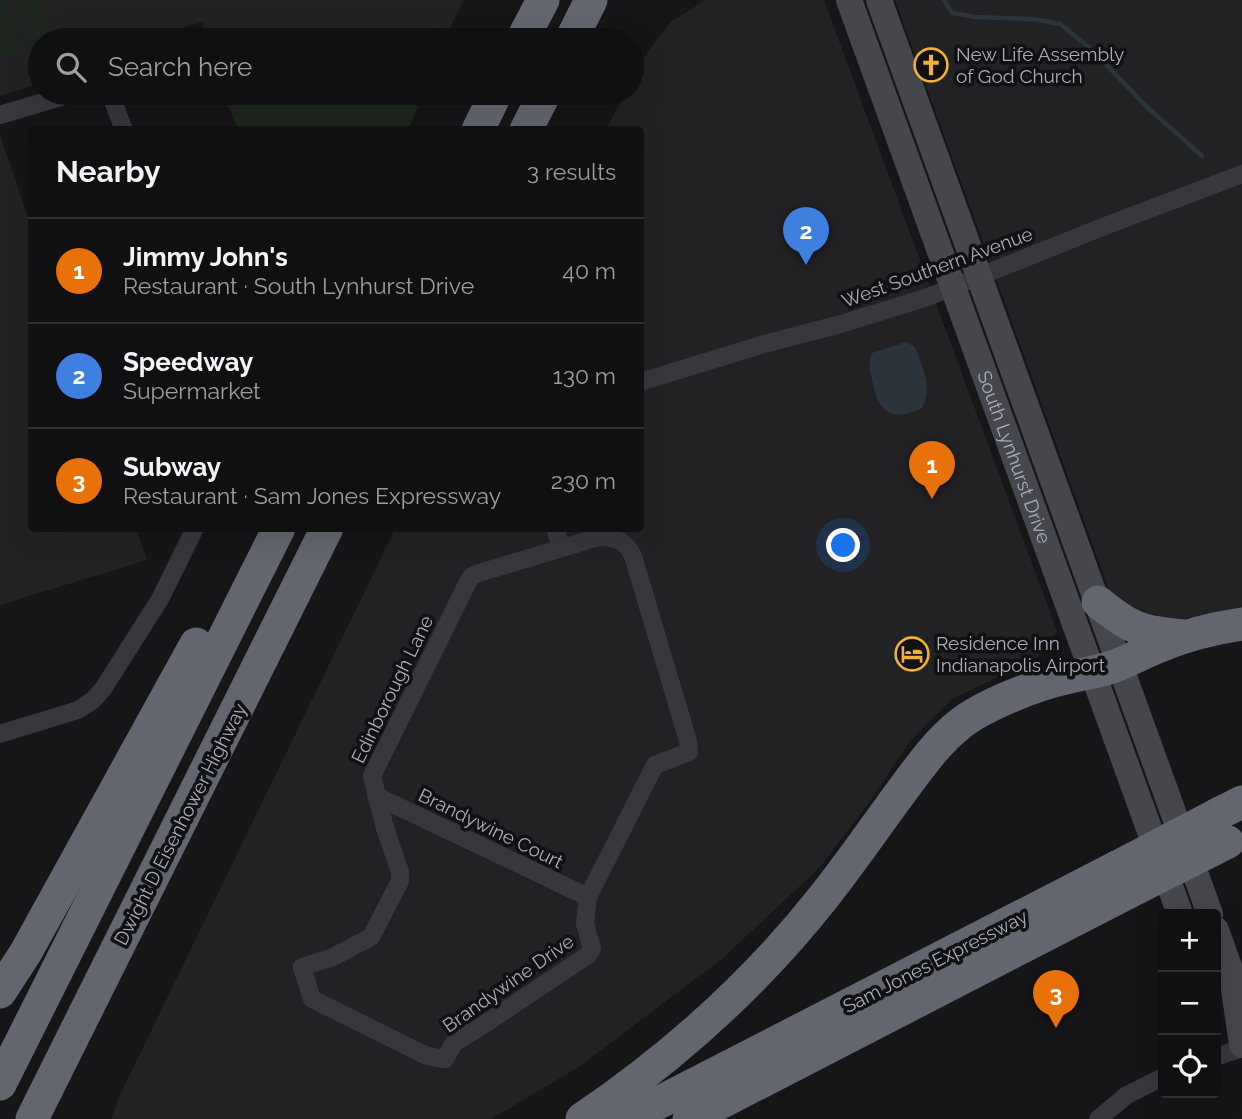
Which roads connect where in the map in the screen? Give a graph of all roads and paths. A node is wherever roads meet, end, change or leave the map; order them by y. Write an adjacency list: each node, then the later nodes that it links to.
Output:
1 (543, 0): 5 (highway)
2 (591, 0): 6 (highway)
3 (849, 0): 17 (main road, South Lynhurst Drive)
4 (879, 0): 16 (main road, South Lynhurst Drive)
5 (528, 28)
6 (577, 28)
7 (34, 105): 11 (street)
8 (115, 105): 12 (street)
9 (490, 105): 13 (highway)
10 (539, 105): 14 (highway)
11 (0, 115)
12 (122, 126)
13 (480, 126)
14 (528, 126)
15 (1242, 174): 16 (street, West Southern Avenue)
16 (979, 276): 17 (street, West Southern Avenue); 26 (main road, South Lynhurst Drive)
17 (953, 287): 18 (street, West Southern Avenue); 29 (main road, South Lynhurst Drive)
18 (644, 381)
19 (193, 532): 30 (street)
20 (261, 532): 41 (highway)
21 (277, 532): 46 (highway)
22 (325, 532): 32 (highway, Dwight D Eisenhower Highway)
23 (556, 532): 25 (street)
24 (581, 535): 25 (street, Brandywine Drive); 35 (street, Brandywine Drive)
25 (561, 548): 31 (street, Edinborough Lane)
26 (1098, 602): 28 (highway); 29 (main road, South Lynhurst Drive)
27 (1242, 624): 28 (highway)
28 (1185, 636): 29 (highway)
29 (1106, 669): 36 (main road, South Lynhurst Drive); 37 (main road, South Lynhurst Drive); 49 (highway)
30 (0, 734)
31 (376, 796): 35 (street, Brandywine Court); 39 (street, Edinborough Lane)
32 (183, 819): 47 (highway, Dwight D Eisenhower Highway); 48 (highway)
33 (1234, 826): 34 (highway, Sam Jones Expressway, bridge)
34 (1122, 880): 50 (highway, Sam Jones Expressway); 51 (highway, Sam Jones Expressway)
35 (588, 897): 39 (street, Brandywine Drive)
36 (1178, 909)
37 (1208, 909)
38 (1221, 941): 40 (main road)
39 (303, 967)
40 (1237, 978): 43 (main road)
41 (0, 992)
42 (1221, 1012): 43 (main road)
43 (1242, 1046): 44 (street)
44 (1221, 1055)
45 (1158, 1080): 52 (street)
46 (0, 1084)
47 (32, 1119)
48 (55, 1119)
49 (582, 1119)
50 (627, 1119)
51 (689, 1119)
52 (1098, 1119)

